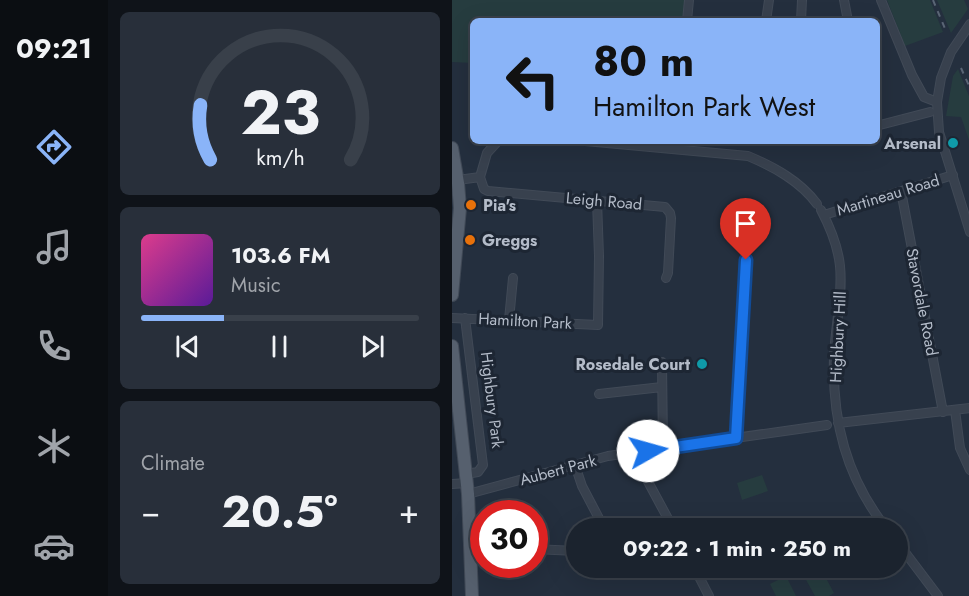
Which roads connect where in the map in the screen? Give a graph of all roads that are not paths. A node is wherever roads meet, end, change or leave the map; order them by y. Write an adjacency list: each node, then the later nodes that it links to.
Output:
1 (689, 0): 6 (street)
2 (769, 0): 7 (street)
3 (802, 0): 8 (street)
4 (844, 0): 9 (street)
5 (881, 0): 11 (street)
6 (687, 18)
7 (767, 18)
8 (802, 18)
9 (847, 18)
10 (970, 24): 11 (street)
11 (937, 102): 17 (street)
12 (930, 112): 13 (street)
13 (880, 125)
14 (495, 144): 18 (street)
15 (618, 144): 22 (street, Highbury Hill)
16 (452, 148): 19 (main road)
17 (953, 175): 20 (street, Martineau Road); 23 (street)
18 (480, 177): 19 (street); 21 (street, Leigh Road)
19 (456, 182): 27 (main road)
20 (901, 191): 22 (street, Martineau Road); 38 (street, Stavordale Road)
21 (597, 201): 26 (street, Leigh Road); 30 (street, Hamilton Park)
22 (821, 210): 39 (street, Highbury Hill)
23 (970, 232)
24 (746, 260): 41 (street)
25 (513, 278): 30 (street)
26 (666, 278)
27 (452, 295)
28 (452, 318): 29 (street, Hamilton Park)
29 (465, 318): 30 (street, Hamilton Park); 47 (street, Highbury Park)
30 (509, 320)
31 (452, 346): 34 (main road, Highbury Park)
32 (662, 362): 33 (street)
33 (662, 387): 35 (street); 42 (street)
34 (454, 388): 47 (main road, Highbury Park)
35 (599, 394)
36 (970, 408): 37 (street)
37 (955, 411): 38 (street); 45 (street)
38 (943, 412): 39 (street)
39 (838, 423): 50 (street, Highbury Hill)
40 (827, 425): 41 (street, Aubert Park)
41 (736, 438): 42 (street, Aubert Park)
42 (663, 449): 43 (street, Aubert Park)
43 (632, 452): 44 (street, Aubert Park); 49 (street)
44 (575, 465): 47 (street, Aubert Park); 48 (street)
45 (970, 470)
46 (452, 484): 47 (street, Aubert Park)
47 (467, 484): 51 (main road, Highbury Park)
48 (599, 518)
49 (668, 518)
50 (879, 518)
51 (470, 545)
52 (548, 550): 53 (street)
53 (566, 551)
54 (908, 556): 59 (street)
55 (471, 578): 57 (main road, Highbury Park)
56 (700, 578): 58 (street)
57 (472, 596)
58 (709, 596)
59 (938, 596)

